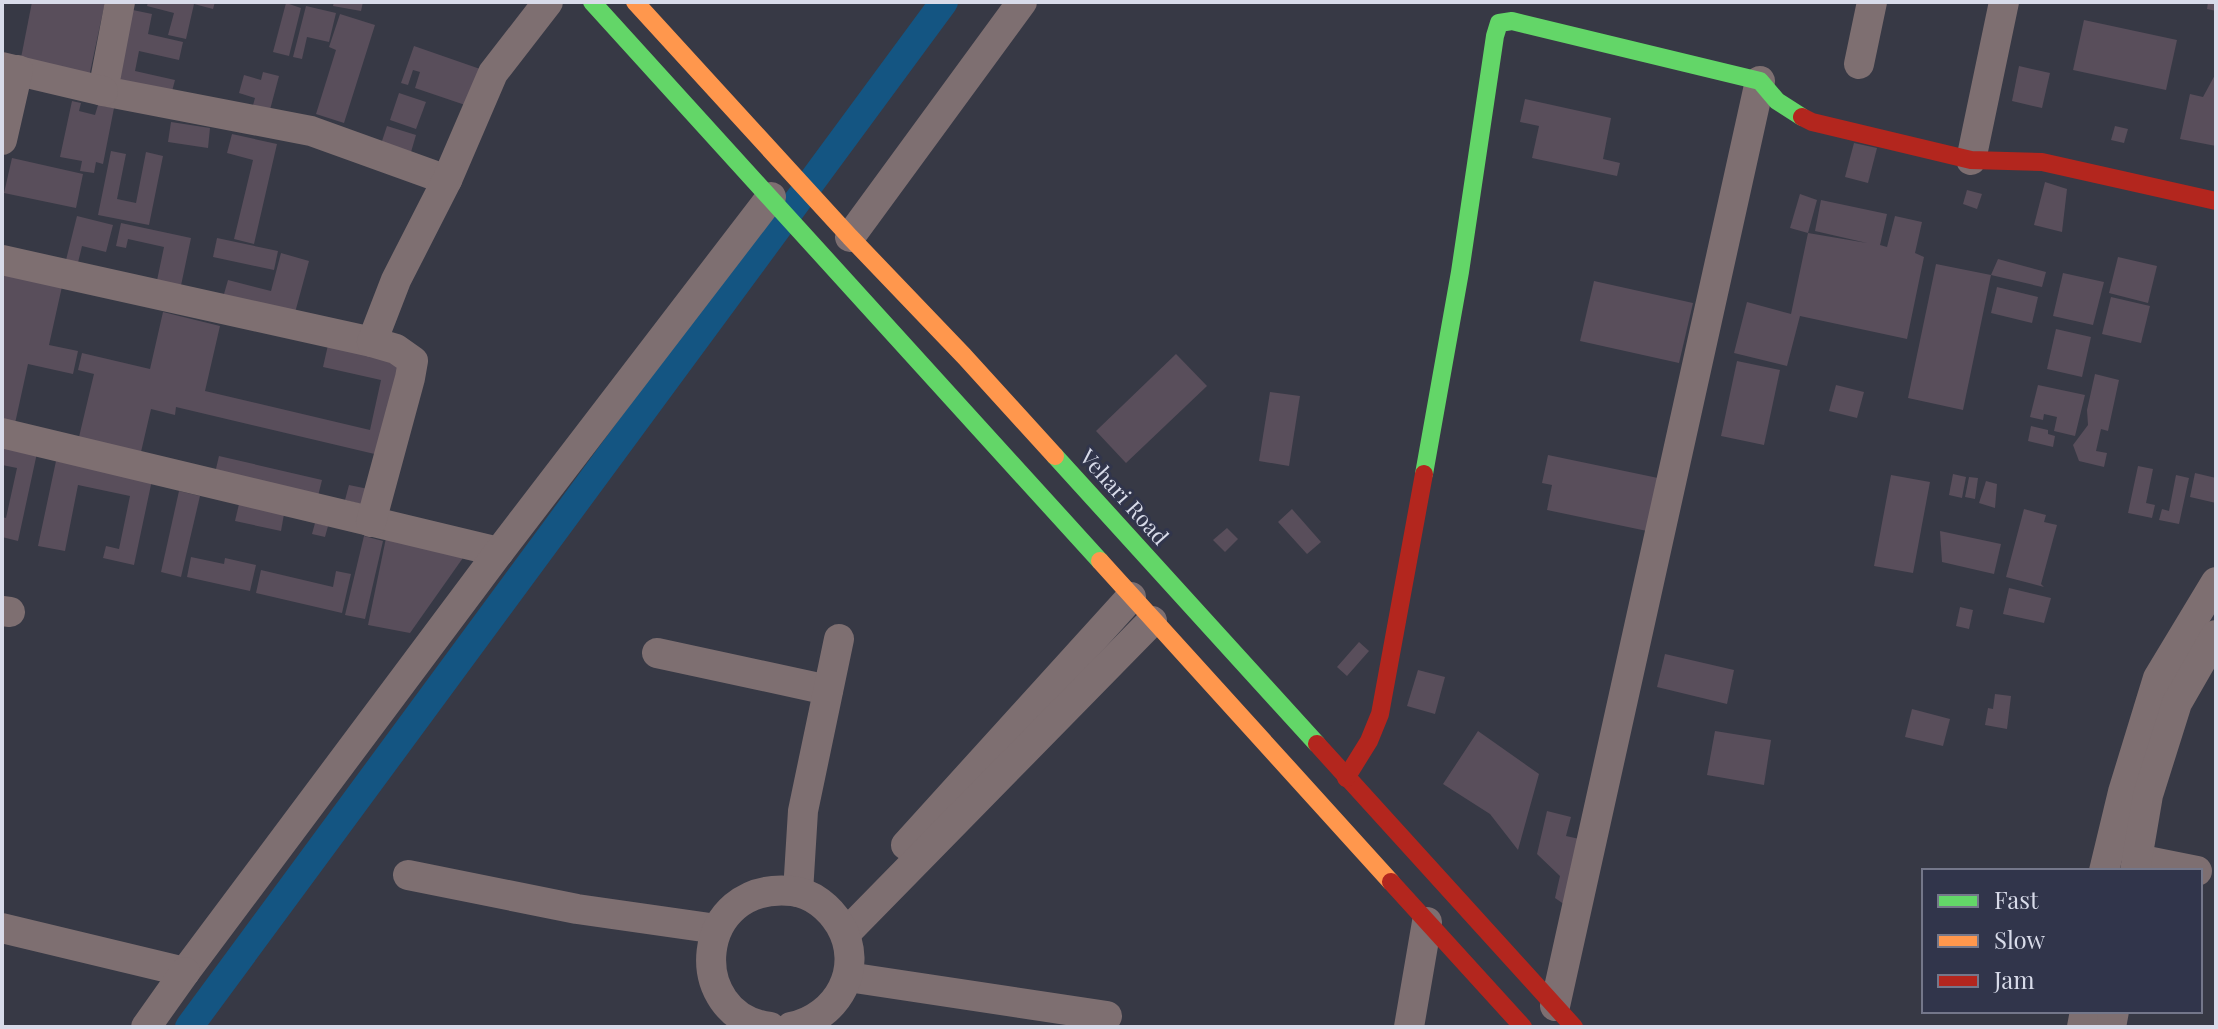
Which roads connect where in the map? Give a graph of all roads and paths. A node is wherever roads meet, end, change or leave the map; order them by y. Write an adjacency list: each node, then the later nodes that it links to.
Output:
1 (120, 2): 11 (street)
2 (548, 2): 14 (street)
3 (592, 2): 15 (main road)
4 (635, 2): 17 (main road, Vehari Road)
5 (1022, 2): 17 (street)
6 (1872, 2): 8 (street)
7 (2004, 2): 13 (street)
8 (1859, 64)
9 (10, 68): 11 (street); 12 (street)
10 (1760, 81): 13 (main road); 30 (main road); 43 (street)
11 (103, 91): 14 (street)
12 (2, 140)
13 (1971, 160): 16 (main road)
14 (447, 180): 19 (street)
15 (771, 197): 22 (street); 24 (main road)
16 (2216, 201)
17 (848, 235): 30 (main road, Vehari Road)
18 (2, 260): 19 (street)
19 (372, 342): 21 (street)
20 (2, 433): 21 (street)
21 (371, 522): 22 (street)
22 (499, 552): 40 (street)
23 (2216, 582): 32 (street)
24 (1131, 597): 25 (main road); 38 (street)
25 (1152, 621): 36 (main road); 38 (street)
26 (2216, 635): 31 (street)
27 (839, 639): 29 (street)
28 (657, 653): 29 (street)
29 (828, 690): 35 (street)
30 (1346, 778): 43 (main road, Vehari Road)
31 (2136, 865): 33 (street)
32 (2104, 869)
33 (2177, 869)
34 (408, 875): 39 (street)
35 (798, 892): 38 (street); 39 (street)
36 (1427, 922): 46 (street); 47 (main road)
37 (2, 928): 40 (street)
38 (842, 928): 41 (street)
39 (717, 929): 45 (street)
40 (185, 972): 44 (street)
41 (848, 977): 42 (street); 45 (street)
42 (1107, 1016)
43 (1565, 1017)
44 (146, 1027)
45 (771, 1027)
46 (1409, 1027)
47 (1523, 1027)

